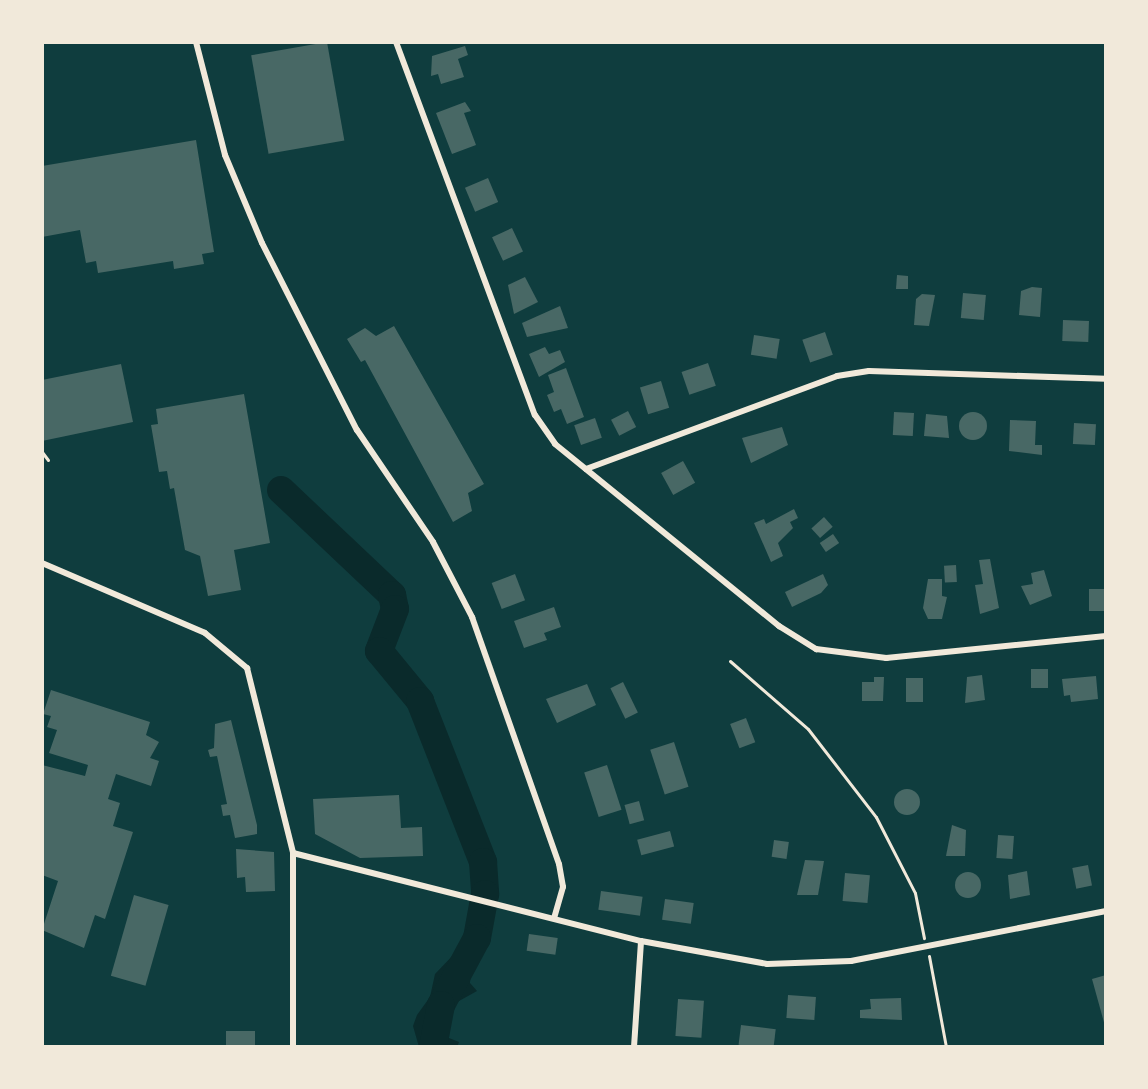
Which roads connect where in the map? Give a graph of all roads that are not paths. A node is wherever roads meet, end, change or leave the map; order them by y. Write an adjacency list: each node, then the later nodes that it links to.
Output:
1 (196, 42): 9 (street)
2 (396, 42): 4 (street)
3 (1106, 379): 4 (street)
4 (586, 469): 6 (street)
5 (42, 563): 7 (street)
6 (1106, 636)
7 (293, 853): 9 (street); 11 (street)
8 (1106, 911): 10 (street)
9 (554, 918): 10 (street)
10 (641, 941): 12 (street)
11 (293, 1047)
12 (634, 1047)

